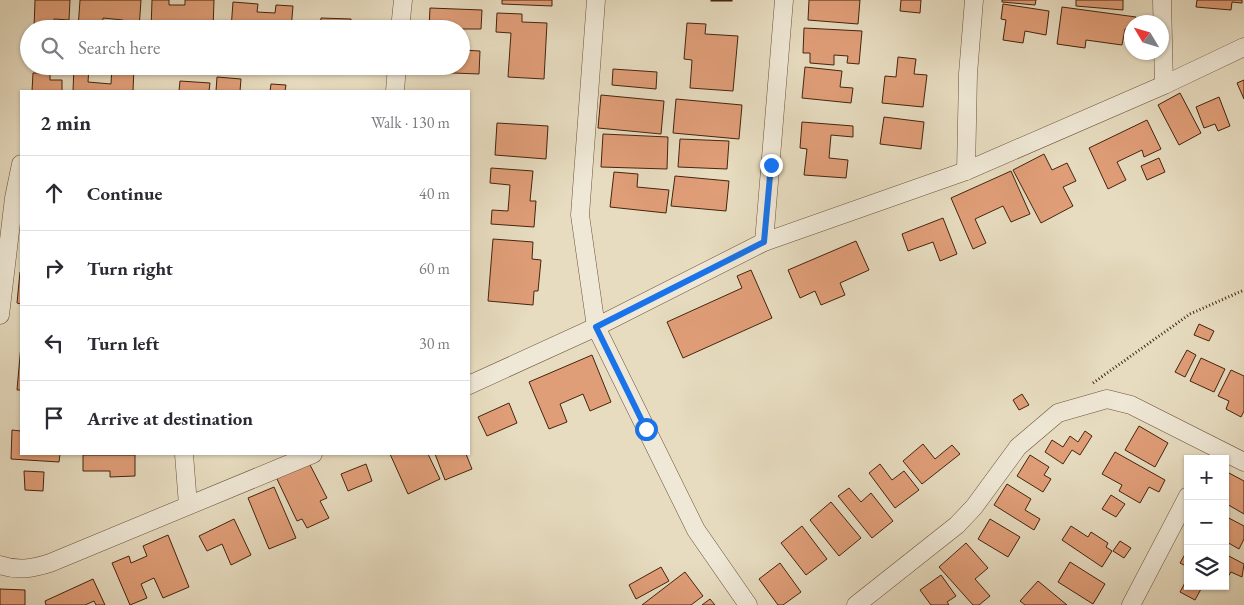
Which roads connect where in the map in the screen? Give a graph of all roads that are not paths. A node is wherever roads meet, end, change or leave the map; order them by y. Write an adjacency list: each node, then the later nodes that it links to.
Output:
1 (403, 0): 6 (street)
2 (596, 0): 15 (street)
3 (784, 0): 13 (street)
4 (974, 0): 12 (street)
5 (1162, 0): 9 (street)
6 (401, 20)
7 (1244, 47): 9 (street)
8 (396, 75): 10 (street)
9 (1164, 85): 12 (street)
10 (395, 90)
11 (20, 169): 14 (street)
12 (966, 171): 13 (street)
13 (764, 242): 15 (street)
14 (0, 315)
15 (596, 327): 16 (street); 24 (street)
16 (470, 385)
17 (1211, 452): 20 (street); 25 (street)
18 (184, 455): 22 (street)
19 (311, 455): 22 (street)
20 (1244, 462)
21 (1186, 500): 26 (street)
22 (188, 505): 23 (street)
23 (0, 565)
24 (748, 605)
25 (856, 605)
26 (1131, 605)

